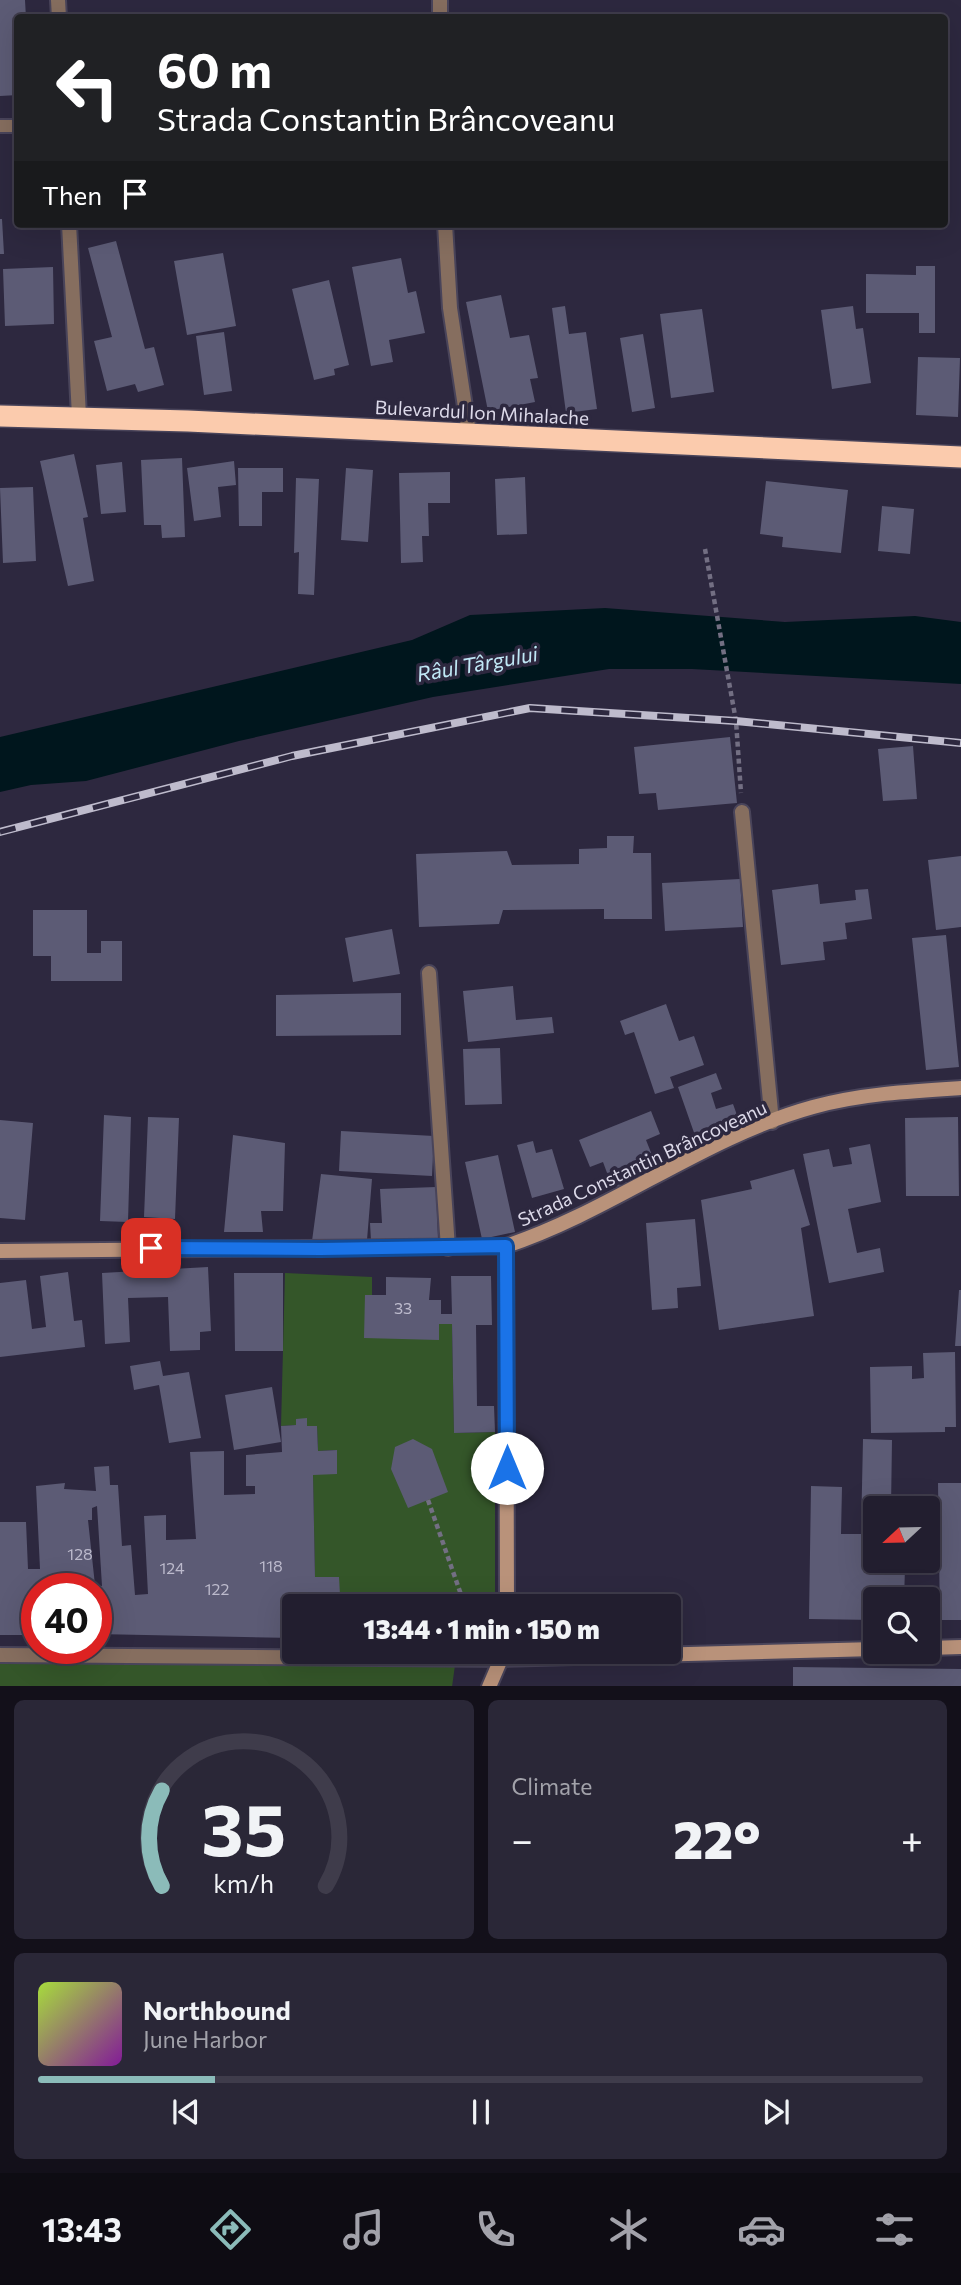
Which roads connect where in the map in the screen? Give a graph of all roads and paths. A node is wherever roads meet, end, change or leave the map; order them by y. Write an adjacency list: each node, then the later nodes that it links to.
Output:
1 (69, 228): 4 (street)
2 (446, 228): 5 (street)
3 (0, 416): 4 (highway, Bulevardul Ion Mihalache)
4 (79, 416): 5 (highway, Bulevardul Ion Mihalache)
5 (469, 433): 6 (highway, Bulevardul Ion Mihalache)
6 (961, 457)
7 (705, 549): 8 (path)
8 (742, 812): 11 (street)
9 (429, 973): 13 (street)
10 (961, 1088): 11 (main road, Strada Constantin Brâncoveanu)
11 (772, 1122): 12 (main road, Strada Constantin Brâncoveanu)
12 (506, 1246): 13 (main road, Strada Constantin Brâncoveanu); 17 (main road)
13 (448, 1248): 14 (main road, Strada Constantin Brâncoveanu)
14 (0, 1251)
15 (428, 1500): 16 (path)
16 (461, 1594)
17 (507, 1594)
18 (940, 1647): 19 (main road)
19 (961, 1647)
20 (863, 1649): 21 (main road)
21 (681, 1653)
22 (0, 1655): 23 (street)
23 (282, 1656)
24 (499, 1664): 25 (main road)
25 (489, 1686)

